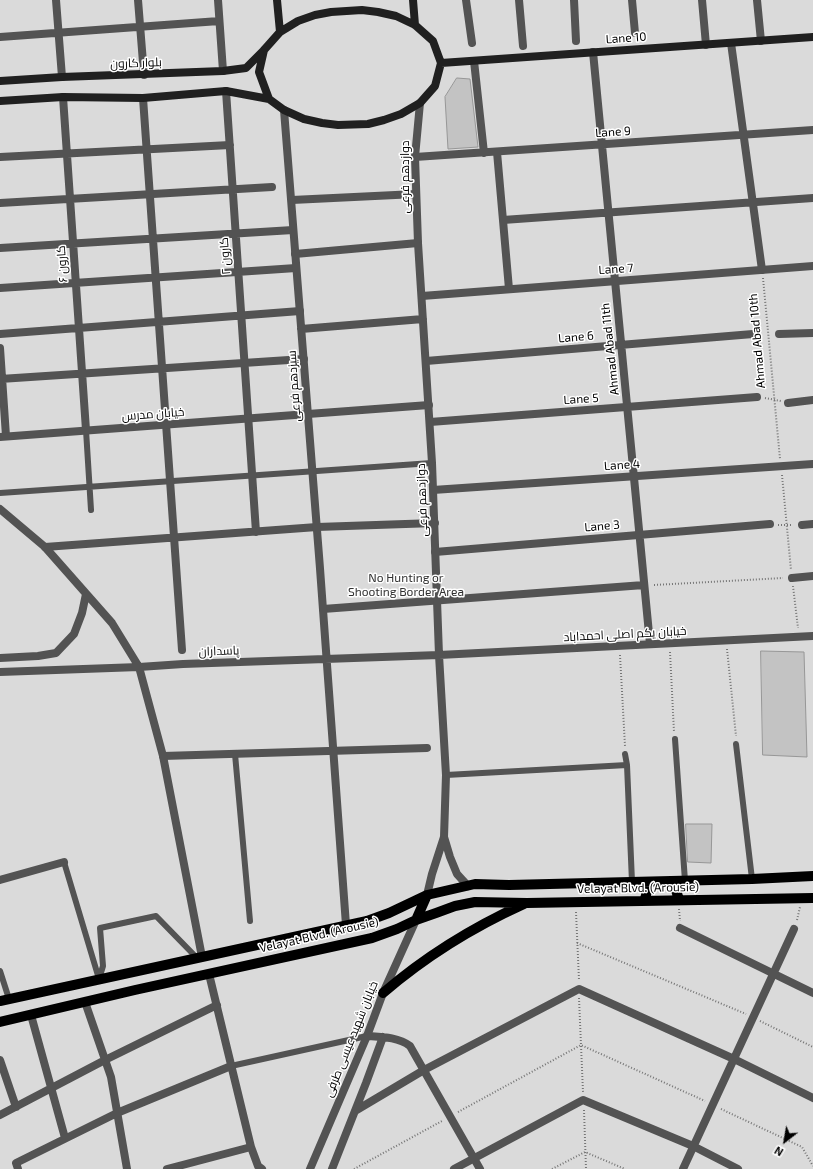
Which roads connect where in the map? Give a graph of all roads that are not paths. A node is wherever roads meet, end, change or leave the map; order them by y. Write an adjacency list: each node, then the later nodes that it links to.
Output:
1 (56, 0): 16 (street)
2 (138, 0): 14 (street)
3 (218, 0): 12 (street)
4 (278, 0): 15 (main road)
5 (413, 0): 13 (main road)
6 (466, 0): 22 (street)
7 (519, 0): 25 (street)
8 (574, 0): 20 (street)
9 (632, 0): 17 (street)
10 (702, 0): 24 (street)
11 (757, 0): 21 (street)
12 (219, 21): 14 (street); 30 (street)
13 (416, 25): 15 (main road, بلوار کارون); 29 (main road, بلوار کارون)
14 (140, 27): 16 (street); 31 (street)
15 (280, 32): 26 (main road, بلوار کارون)
16 (59, 33): 18 (street); 32 (street)
17 (635, 33)
18 (0, 37)
19 (813, 37): 21 (main road, Lane 10)
20 (576, 41)
21 (760, 41): 23 (main road, Lane 10)
22 (472, 43)
23 (731, 43): 24 (main road, Lane 10); 42 (street)
24 (706, 45): 27 (main road, Lane 10)
25 (523, 46)
26 (264, 50): 30 (main road, بلوار کارون); 37 (main road)
27 (593, 52): 28 (main road, Lane 10); 44 (street, Ahmad Abad 11th)
28 (474, 60): 29 (main road, Lane 10); 47 (street)
29 (441, 63): 39 (main road)
30 (223, 71): 31 (main road, بلوار کارون)
31 (144, 74): 32 (main road, بلوار کارون)
32 (62, 77): 33 (main road, بلوار کارون)
33 (0, 81)
34 (226, 92): 36 (main road); 37 (main road); 43 (street, کارون ۲)
35 (63, 97): 36 (main road); 38 (main road); 48 (street, کارون ۶)
36 (143, 98): 45 (street)
37 (269, 99): 40 (main road)
38 (0, 101)
39 (420, 103): 40 (main road); 50 (street, دوازدهم فرعی)
40 (284, 110): 57 (street, سیزدهم فرعی)
41 (813, 130): 42 (street, Lane 9)
42 (744, 135): 44 (street, Lane 9); 58 (street)
43 (230, 145): 45 (street); 52 (street, کارون ۲)
44 (602, 145): 46 (street, Lane 9); 60 (street, Ahmad Abad 11th)
45 (146, 150): 48 (street); 53 (street)
46 (497, 152): 47 (street, Lane 9); 61 (street)
47 (484, 153): 50 (street, Lane 9)
48 (67, 154): 49 (street); 56 (street, کارون ۶)
49 (0, 157)
50 (415, 157): 54 (street, دوازدهم فرعی)
51 (272, 187): 52 (street)
52 (233, 189): 53 (street); 63 (street, کارون ۲)
53 (150, 194): 56 (street); 64 (street)
54 (416, 194): 57 (street); 66 (street, دوازدهم فرعی)
55 (813, 198): 58 (street)
56 (70, 199): 59 (street); 65 (street, کارون ۶)
57 (292, 200): 62 (street, سیزدهم فرعی)
58 (753, 202): 60 (street); 71 (street)
59 (0, 203)
60 (608, 212): 61 (street); 74 (street, Ahmad Abad 11th)
61 (502, 220): 77 (street)
62 (293, 230): 63 (street); 68 (street, سیزدهم فرعی)
63 (236, 234): 64 (street); 72 (street, کارون ۲)
64 (153, 239): 65 (street); 73 (street)
65 (73, 243): 67 (street); 75 (street, کارون ۶)
66 (418, 243): 68 (street); 78 (street, دوازدهم فرعی)
67 (0, 248)
68 (295, 254): 70 (street, سیزدهم فرعی)
69 (813, 266): 71 (street, Lane 7)
70 (296, 268): 72 (street); 79 (street, سیزدهم فرعی)
71 (762, 270): 74 (street, Lane 7)
72 (239, 272): 73 (street); 80 (street, کارون ۲)
73 (156, 278): 75 (street); 82 (street)
74 (615, 281): 77 (street, Lane 7); 89 (street, Ahmad Abad 11th)
75 (76, 283): 76 (street); 83 (street, کارون ۶)
76 (0, 288)
77 (509, 289): 78 (street, Lane 7)
78 (422, 296): 81 (street, دوازدهم فرعی)
79 (300, 311): 80 (street); 84 (street, سیزدهم فرعی)
80 (242, 316): 82 (street); 93 (street, کارون ۲)
81 (423, 319): 84 (street); 92 (street, دوازدهم فرعی)
82 (159, 322): 83 (street); 94 (street)
83 (79, 328): 86 (street); 95 (street, کارون ۶)
84 (301, 329): 91 (street, سیزدهم فرعی)
85 (813, 333): 88 (street)
86 (0, 334)
87 (752, 334): 89 (street, Lane 6)
88 (779, 334)
89 (621, 345): 92 (street, Lane 6); 101 (street, Ahmad Abad 11th)
90 (0, 348): 96 (street)
91 (304, 359): 93 (street); 102 (street, سیزدهم فرعی)
92 (426, 361): 100 (street, دوازدهم فرعی)
93 (245, 363): 94 (street); 103 (street, کارون ۲)
94 (162, 368): 95 (street); 105 (street)
95 (82, 374): 96 (street); 106 (street, کارون ۶)
96 (1, 379): 107 (street)
97 (757, 397): 101 (street, Lane 5)
98 (813, 400): 99 (street)
99 (788, 403)
100 (429, 406): 102 (street, خیابان مدرس); 104 (street, دوازدهم فرعی)
101 (627, 407): 104 (street, Lane 5); 112 (street, Ahmad Abad 11th)
102 (308, 414): 103 (street, خیابان مدرس); 110 (street, سیزدهم فرعی)
103 (249, 419): 105 (street, خیابان مدرس); 111 (street, کارون ۲)
104 (430, 422): 108 (street, دوازدهم فرعی)
105 (166, 425): 106 (street, خیابان مدرس); 113 (street)
106 (86, 430): 107 (street, خیابان مدرس); 114 (lane)
107 (3, 436)
108 (432, 463): 110 (lane); 115 (street, دوازدهم فرعی)
109 (813, 464): 112 (street, Lane 4)
110 (312, 471): 111 (lane); 123 (street, سیزدهم فرعی)
111 (251, 475): 113 (lane); 124 (street, کارون ۲)
112 (634, 476): 115 (street, Lane 4); 125 (street, Ahmad Abad 11th)
113 (170, 481): 114 (lane); 126 (street)
114 (90, 486): 116 (lane); 118 (lane)
115 (433, 490): 119 (street, دوازدهم فرعی)
116 (0, 493)
117 (0, 509): 127 (street)
118 (92, 510)
119 (434, 523): 123 (street); 128 (street, دوازدهم فرعی)
120 (770, 524): 125 (street, Lane 3)
121 (813, 524): 122 (street)
122 (802, 525)
123 (317, 527): 124 (street); 134 (street, سیزدهم فرعی)
124 (256, 532): 126 (street)
125 (640, 535): 128 (street, Lane 3); 131 (street, Ahmad Abad 11th)
126 (174, 537): 127 (street); 137 (street)
127 (45, 547): 132 (street)
128 (435, 552): 133 (street, دوازدهم فرعی)
129 (813, 576): 130 (street)
130 (792, 578)
131 (644, 585): 133 (street); 136 (street, Ahmad Abad 11th)
132 (86, 594): 139 (street); 141 (street)
133 (437, 602): 134 (street); 138 (street, دوازدهم فرعی)
134 (323, 609): 140 (street, سیزدهم فرعی)
135 (813, 636): 136 (street, خیابان یکم اصلی احمداباد)
136 (650, 644): 138 (street, خیابان یکم اصلی احمداباد)
137 (182, 650)
138 (439, 655): 140 (street, پاسداران); 151 (street, دوازدهم فرعی)
139 (0, 658)
140 (327, 659): 141 (street, پاسداران); 146 (street, سیزدهم فرعی)
141 (139, 667): 142 (street, پاسداران); 149 (street)
142 (0, 672)
143 (675, 739): 157 (lane)
144 (736, 744): 155 (lane)
145 (427, 748): 146 (street)
146 (334, 752): 147 (street); 168 (street, سیزدهم فرعی)
147 (235, 754): 149 (street); 167 (lane)
148 (625, 754): 150 (lane)
149 (163, 756): 171 (street)
150 (627, 765): 151 (lane); 158 (lane)
151 (446, 775): 152 (street, دوازدهم فرعی)
152 (444, 837): 160 (street); 161 (street, دوازدهم فرعی)
153 (64, 862): 156 (street); 176 (lane)
154 (813, 876): 155 (main road, Velayat Blvd. (Arousie))
155 (752, 879): 157 (main road, Velayat Blvd. (Arousie))
156 (0, 880)
157 (682, 881): 159 (main road, Velayat Blvd. (Arousie)); 164 (main road)
158 (632, 882): 159 (main road, Velayat Blvd. (Arousie)); 160 (main road, Velayat Blvd. (Arousie))
159 (643, 882): 163 (main road)
160 (468, 886): 161 (main road, Velayat Blvd. (Arousie))
161 (427, 895): 166 (main road); 168 (main road, Velayat Blvd. (Arousie))
162 (813, 898): 164 (main road, Velayat Blvd. (Arousie))
163 (644, 900): 164 (main road, Velayat Blvd. (Arousie)); 165 (main road, Velayat Blvd. (Arousie))
164 (678, 900)
165 (527, 903): 166 (main road, Velayat Blvd. (Arousie)); 179 (main road)
166 (416, 920): 174 (main road, Velayat Blvd. (Arousie)); 179 (street, خیابان شهید عیسی طرفی)
167 (250, 921)
168 (346, 925): 171 (main road, Velayat Blvd. (Arousie))
169 (680, 928): 175 (street)
170 (794, 929): 175 (street)
171 (200, 957): 173 (main road, Velayat Blvd. (Arousie)); 176 (lane)
172 (0, 971): 180 (lane)
173 (131, 972): 176 (main road, Velayat Blvd. (Arousie)); 177 (main road)
174 (209, 974): 177 (main road, Velayat Blvd. (Arousie)); 182 (street)
175 (774, 974): 178 (street); 187 (street)
176 (99, 980): 180 (main road, Velayat Blvd. (Arousie))
177 (135, 990): 181 (main road, Velayat Blvd. (Arousie))
178 (813, 993)
179 (382, 994): 185 (street, خیابان شهید عیسی طرفی)
180 (5, 1000)
181 (85, 1002): 183 (main road, Velayat Blvd. (Arousie)); 189 (street)
182 (217, 1005): 189 (street); 190 (street)
183 (31, 1014): 184 (main road, Velayat Blvd. (Arousie)); 192 (street)
184 (0, 1022)
185 (367, 1036): 186 (street); 190 (lane); 206 (street, خیابان شهید عیسی طرفی)
186 (383, 1037): 191 (street); 195 (street)
187 (734, 1059): 191 (street); 193 (street); 199 (street)
188 (0, 1060): 194 (street)
189 (105, 1060): 192 (street); 196 (street)
190 (231, 1066): 196 (street); 200 (street)
191 (424, 1070): 195 (street); 201 (street)
192 (52, 1088): 194 (street); 198 (street)
193 (813, 1098)
194 (16, 1107): 197 (street)
195 (355, 1111): 207 (street)
196 (117, 1113): 198 (street); 203 (street)
197 (0, 1115)
198 (65, 1138): 202 (street)
199 (693, 1146): 201 (street); 210 (street); 211 (street)
200 (250, 1147): 204 (street); 205 (street)
201 (474, 1158): 208 (street); 209 (street)
202 (18, 1169)
203 (127, 1169)
204 (171, 1169)
205 (262, 1169)
206 (310, 1169)
207 (332, 1169)
208 (454, 1169)
209 (480, 1169)
210 (683, 1169)
211 (738, 1169)

